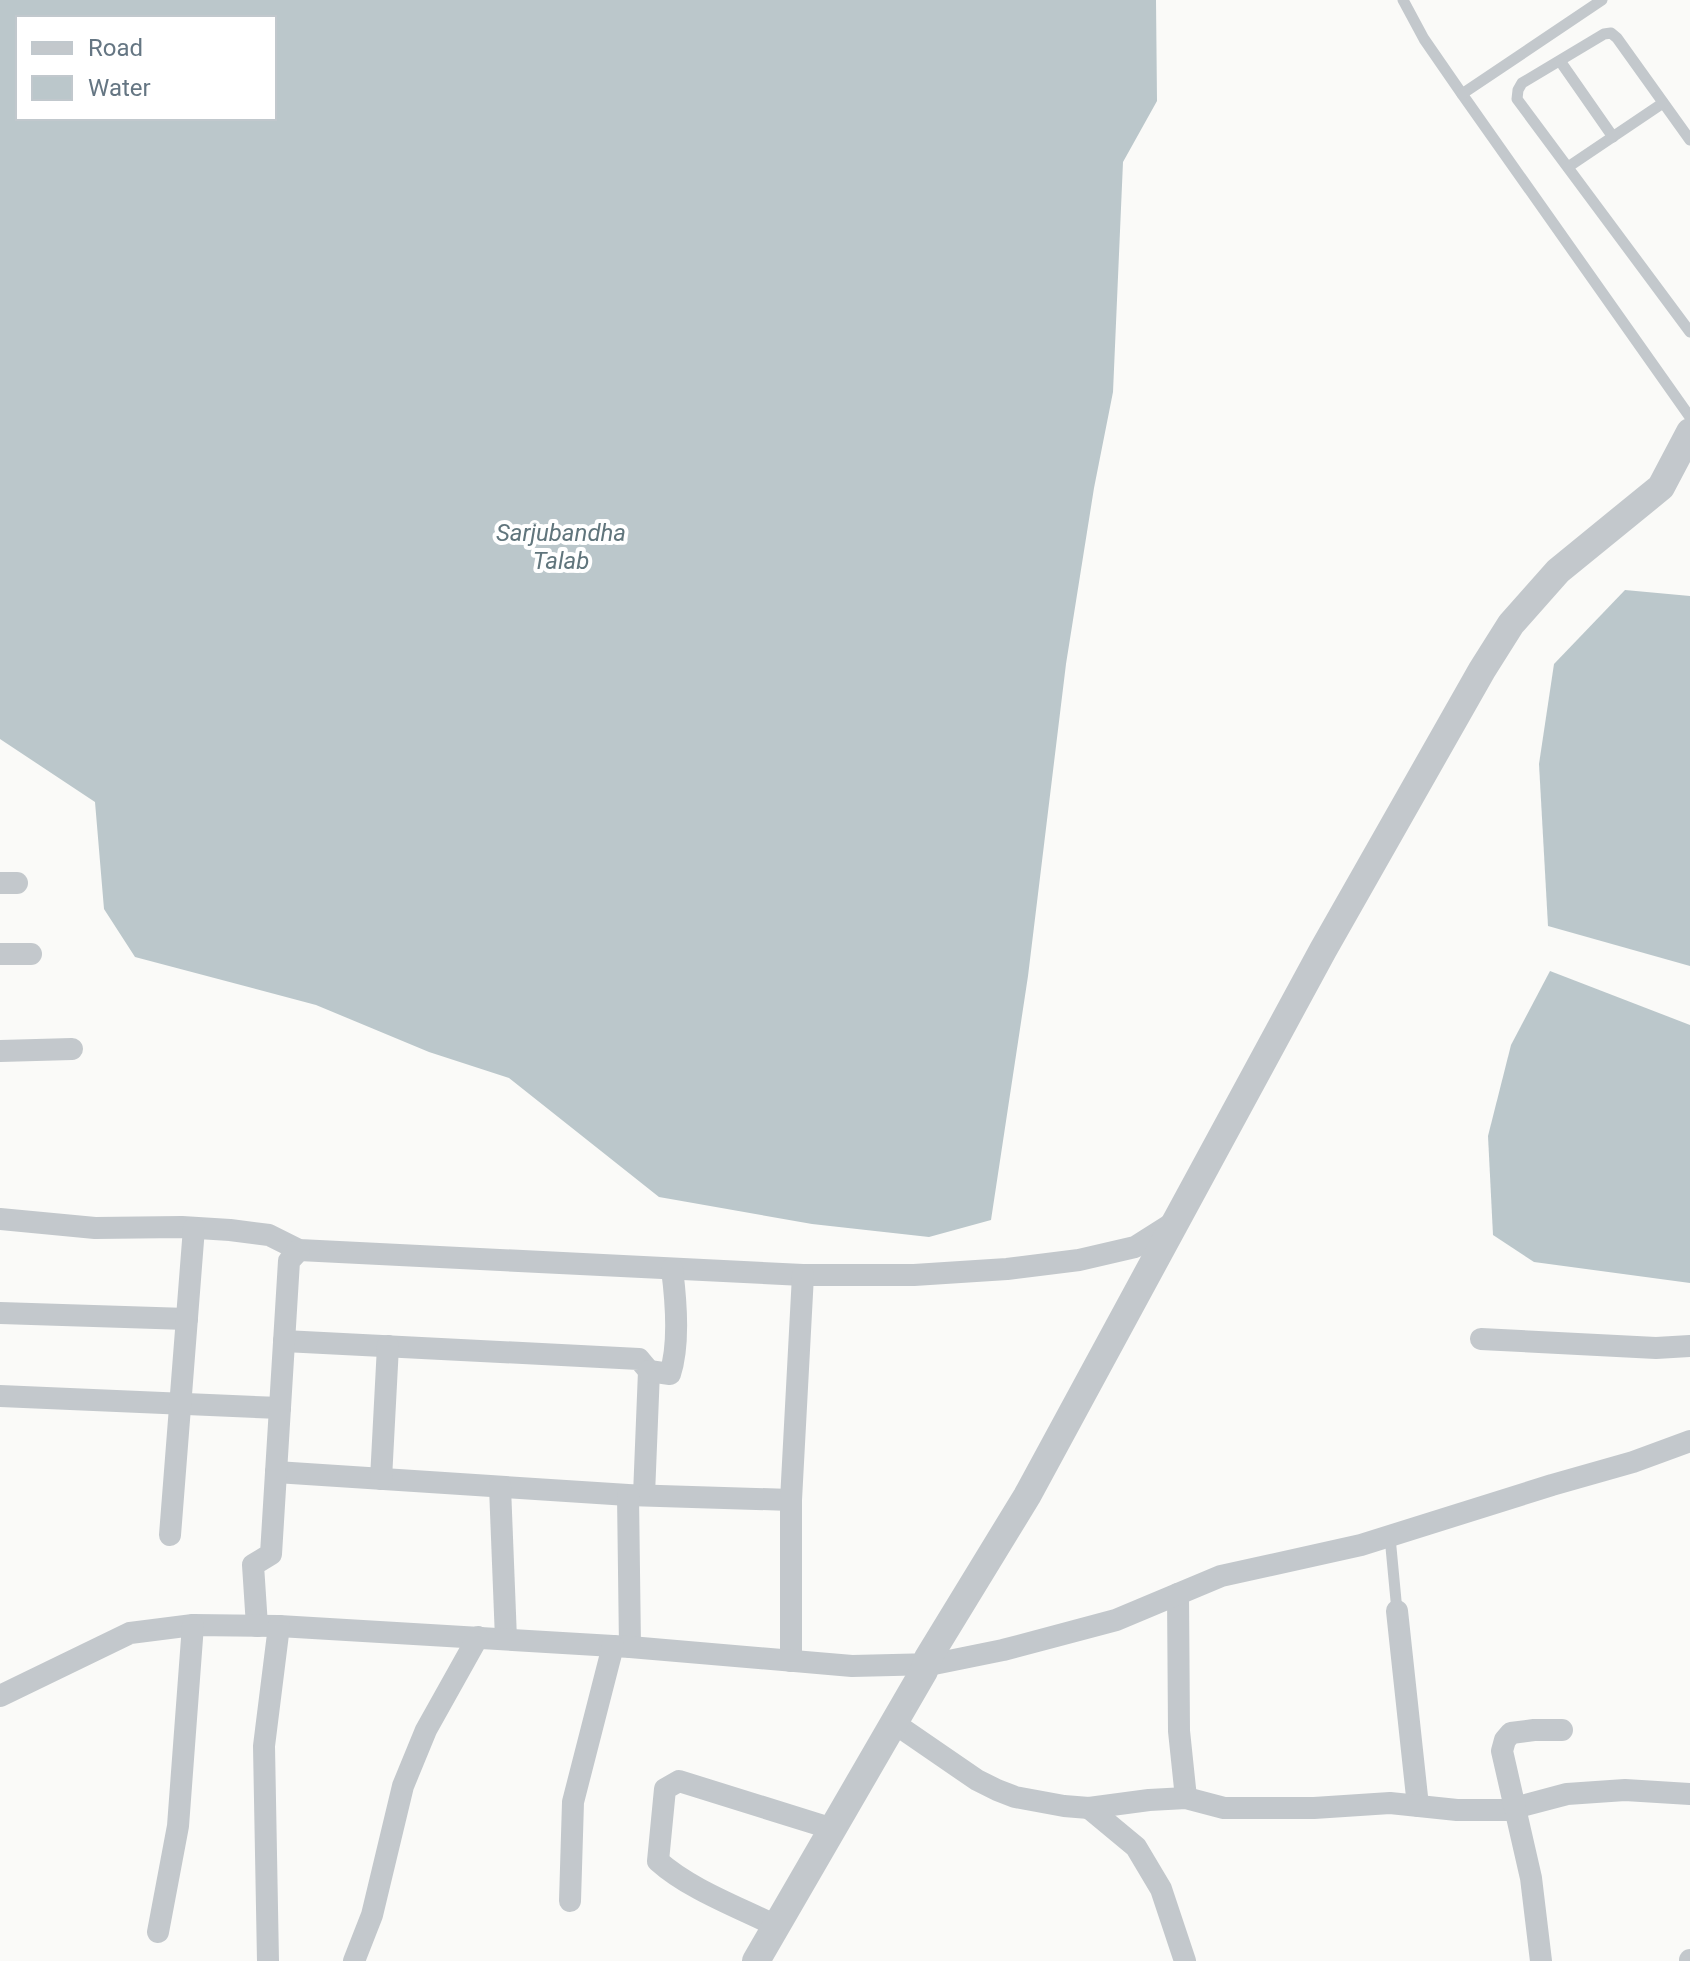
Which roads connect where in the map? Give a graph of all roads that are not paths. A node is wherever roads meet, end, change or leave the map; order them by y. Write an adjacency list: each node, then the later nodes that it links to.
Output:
1 (1403, 0): 4 (lane)
2 (1602, 0): 4 (lane)
3 (1560, 61): 5 (lane); 6 (lane); 8 (lane)
4 (1462, 94): 10 (lane)
5 (1663, 103): 6 (lane); 7 (lane)
6 (1613, 137): 8 (lane)
7 (1690, 140)
8 (1568, 167): 9 (lane)
9 (1690, 332)
10 (1690, 417)
11 (1690, 432): 13 (street)
12 (1690, 480): 13 (street)
13 (1661, 487): 19 (street)
14 (0, 954): 15 (street)
15 (31, 954)
16 (72, 1049): 17 (street)
17 (0, 1051)
18 (0, 1219): 20 (street)
19 (1177, 1221): 23 (street); 50 (street)
20 (194, 1228): 21 (street); 25 (street)
21 (299, 1250): 22 (street); 27 (street)
22 (672, 1269): 23 (street); 30 (street)
23 (803, 1275): 39 (street)
24 (0, 1313): 25 (street)
25 (187, 1319): 32 (street)
26 (1481, 1339): 29 (street)
27 (284, 1341): 28 (street); 33 (street)
28 (388, 1346): 30 (street); 36 (street)
29 (1690, 1346)
30 (649, 1371): 38 (street)
31 (0, 1396): 32 (street)
32 (181, 1402): 33 (street); 40 (street)
33 (280, 1408): 35 (street)
34 (1690, 1441): 41 (street)
35 (276, 1472): 36 (street); 45 (street)
36 (381, 1479): 37 (street)
37 (500, 1487): 38 (street); 47 (street)
38 (636, 1495): 39 (street); 48 (street)
39 (791, 1500): 49 (street)
40 (170, 1535)
41 (1390, 1537): 42 (street); 43 (lane)
42 (1178, 1594): 50 (street); 55 (street)
43 (1397, 1611): 56 (street)
44 (193, 1625): 45 (street); 51 (street); 62 (street)
45 (268, 1626): 46 (street); 63 (street)
46 (478, 1637): 47 (street); 64 (street)
47 (506, 1639): 48 (street)
48 (621, 1646): 49 (street); 60 (street)
49 (791, 1661): 50 (street)
50 (927, 1664): 52 (street)
51 (0, 1696)
52 (894, 1723): 57 (street); 59 (street)
53 (1562, 1730): 58 (street)
54 (1690, 1794): 58 (street)
55 (1186, 1798): 56 (street); 57 (street)
56 (1418, 1806): 58 (street)
57 (1089, 1808): 66 (street)
58 (1516, 1808): 67 (street)
59 (833, 1829): 61 (street); 61 (street)
60 (570, 1901)
61 (776, 1926): 65 (street)
62 (158, 1932)
63 (268, 1961)
64 (354, 1961)
65 (756, 1961)
66 (1185, 1961)
67 (1541, 1961)

